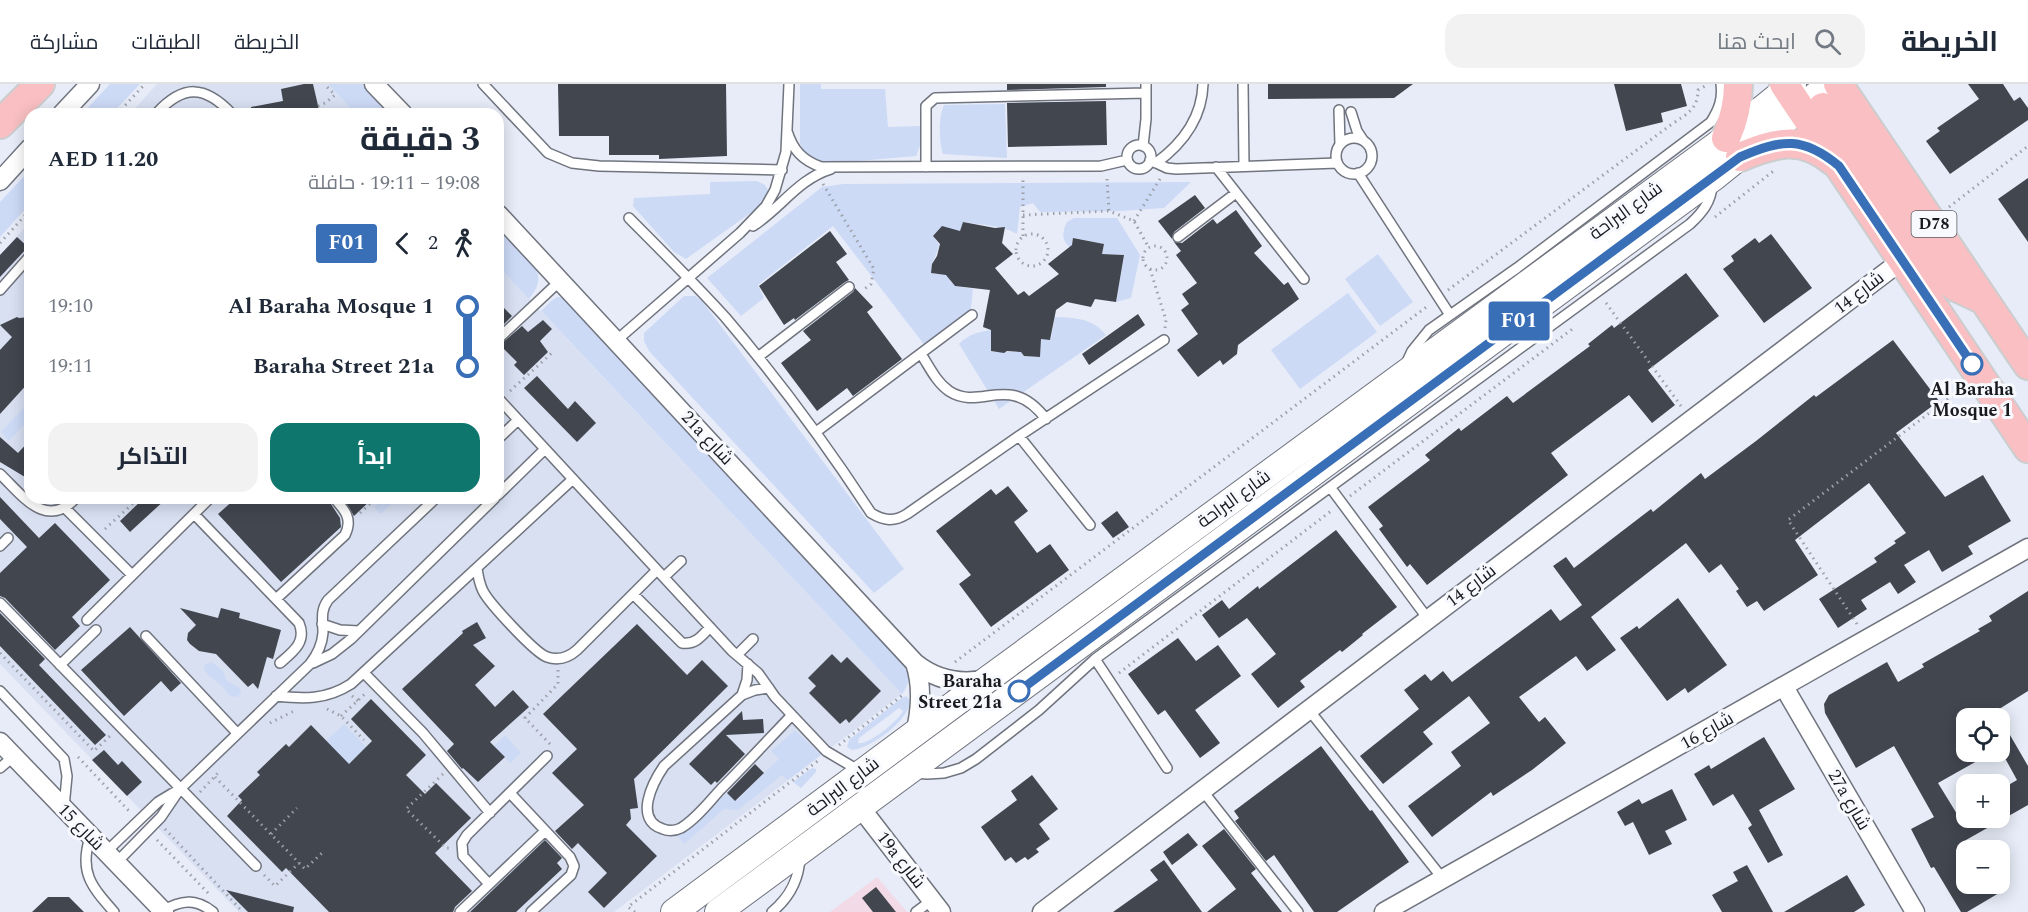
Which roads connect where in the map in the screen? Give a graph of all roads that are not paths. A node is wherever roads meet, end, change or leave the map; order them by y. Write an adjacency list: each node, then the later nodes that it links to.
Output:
1 (40, 84): 18 (main road)
2 (90, 84): 12 (street)
3 (374, 84): 15 (street)
4 (483, 84): 32 (lane)
5 (789, 84): 19 (lane)
6 (1203, 84): 26 (lane)
7 (1243, 84): 28 (lane)
8 (1721, 84): 44 (lane)
9 (1738, 84): 23 (main road)
10 (1146, 88): 22 (lane); 29 (lane)
11 (1802, 103): 23 (street, شارع البراحة); 23 (main road); 41 (main road, D78); 50 (main road, D78); 50 (main road)
12 (68, 108)
13 (162, 108): 14 (lane)
14 (227, 108)
15 (397, 108)
16 (1339, 110): 21 (lane)
17 (1351, 112): 20 (lane)
18 (0, 123)
19 (787, 131): 31 (lane); 32 (lane)
20 (1363, 140): 21 (lane); 33 (lane)
21 (1340, 145): 27 (lane)
22 (1143, 146): 25 (lane); 26 (lane)
23 (1733, 147): 34 (street, شارع البراحة); 43 (street, شارع البراحة)
24 (24, 155): 35 (street)
25 (1127, 160): 26 (lane); 29 (lane)
26 (1153, 161): 30 (lane)
27 (1337, 163): 28 (lane); 33 (lane)
28 (1244, 166): 30 (lane)
29 (926, 167): 31 (lane)
30 (1216, 167): 36 (lane)
31 (834, 168): 39 (lane)
32 (782, 170): 39 (lane)
33 (1358, 173): 52 (lane)
34 (1713, 178): 70 (lane); 123 (street, شارع البراحة)
35 (0, 181)
36 (1236, 193): 40 (lane); 46 (lane)
37 (629, 218): 45 (lane)
38 (504, 220): 47 (street, 21a شارع)
39 (740, 233): 45 (lane)
40 (1178, 237)
41 (1901, 261): 66 (main road, D78); 92 (street, شارع 14)
42 (24, 263): 49 (lane)
43 (1551, 266): 44 (street); 59 (street, شارع البراحة)
44 (1517, 268): 52 (lane)
45 (688, 278): 54 (lane); 57 (lane)
46 (1304, 279)
47 (561, 280): 53 (lane); 54 (street, 21a شارع)
48 (849, 286): 57 (lane)
49 (0, 290)
50 (1985, 300): 58 (main road, D78)
51 (972, 315): 56 (lane)
52 (1450, 315): 59 (lane)
53 (504, 333)
54 (616, 340): 107 (street, 21a شارع)
55 (1164, 340): 61 (lane)
56 (921, 354): 61 (lane); 63 (lane)
57 (758, 357): 63 (lane)
58 (2028, 365)
59 (1402, 375): 108 (street, شارع البراحة)
60 (504, 405): 62 (lane)
61 (1046, 418): 65 (lane)
62 (518, 420): 64 (lane); 67 (lane)
63 (816, 432): 65 (lane)
64 (504, 433)
65 (1019, 436): 81 (lane)
66 (2028, 448)
67 (545, 449): 69 (lane); 71 (lane)
68 (0, 474): 72 (lane)
69 (573, 479): 86 (lane); 87 (lane)
70 (1330, 487): 92 (lane); 101 (lane)
71 (504, 489)
72 (24, 496)
73 (33, 504): 79 (lane)
74 (69, 504): 79 (lane)
75 (204, 504): 80 (lane)
76 (340, 504): 90 (lane)
77 (429, 504): 94 (lane)
78 (489, 504): 97 (lane)
79 (65, 508): 88 (lane)
80 (194, 514): 88 (lane); 90 (lane)
81 (1090, 525)
82 (8, 538): 83 (lane)
83 (0, 546)
84 (2028, 548): 109 (street, شارع 16)
85 (681, 561): 87 (lane)
86 (477, 568): 89 (lane); 106 (lane)
87 (660, 574): 89 (lane); 95 (lane)
88 (132, 575): 93 (lane)
89 (633, 594): 95 (lane)
90 (276, 599): 102 (lane)
91 (0, 603): 105 (lane)
92 (1428, 619): 114 (street, شارع 14)
93 (87, 620)
94 (322, 624): 97 (lane); 103 (lane)
95 (710, 627): 100 (lane)
96 (96, 630): 105 (lane)
97 (359, 631): 103 (lane)
98 (146, 636): 116 (lane)
99 (753, 639): 100 (lane)
100 (737, 656): 104 (lane)
101 (1095, 658): 121 (lane); 123 (lane)
102 (280, 663)
103 (310, 664): 113 (lane)
104 (748, 664): 110 (lane); 112 (lane)
105 (60, 665): 124 (lane)
106 (364, 673): 113 (lane); 129 (lane)
107 (928, 679): 108 (street); 117 (street, 21a شارع)
108 (988, 679): 117 (street, شارع البراحة)
109 (1784, 687): 135 (street, شارع 16); 150 (street, 27a شارع)
110 (769, 688): 112 (lane); 115 (lane)
111 (0, 691): 128 (lane)
112 (742, 695): 115 (lane)
113 (276, 696): 116 (lane)
114 (1309, 710): 125 (street, شارع 14); 135 (lane)
115 (792, 715): 122 (lane)
116 (237, 733): 124 (lane)
117 (915, 734): 122 (street, شارع البراحة)
118 (0, 742): 120 (street, شارع 15)
119 (547, 756): 126 (lane)
120 (7, 762): 128 (street, شارع 15)
121 (1167, 768)
122 (863, 772): 143 (street, شارع البراحة)
123 (909, 772): 127 (street, شارع البراحة)
124 (180, 789): 133 (lane); 133 (lane); 134 (lane)
125 (1202, 790): 147 (street, شارع 14); 148 (lane)
126 (510, 793): 129 (lane); 130 (lane)
127 (860, 807): 132 (street, شارع البراحة); 137 (street, 19a شارع)
128 (64, 809): 131 (street, شارع 15)
129 (490, 813): 136 (lane)
130 (545, 831): 136 (lane); 142 (lane)
131 (90, 837): 133 (street, شارع 15); 139 (lane)
132 (800, 851): 144 (street, شارع البراحة); 145 (lane)
133 (111, 858): 138 (street, شارع 15)
134 (256, 866)
135 (1443, 879): 149 (street, شارع 16)
136 (489, 884): 141 (lane)
137 (936, 906): 146 (lane)
138 (163, 911): 140 (lane)
139 (114, 912)
140 (213, 912)
141 (460, 912)
142 (531, 912)
143 (674, 912)
144 (718, 912)
145 (772, 912)
146 (916, 912)
147 (1042, 912)
148 (1298, 912)
149 (1384, 912)
150 (1915, 912)

